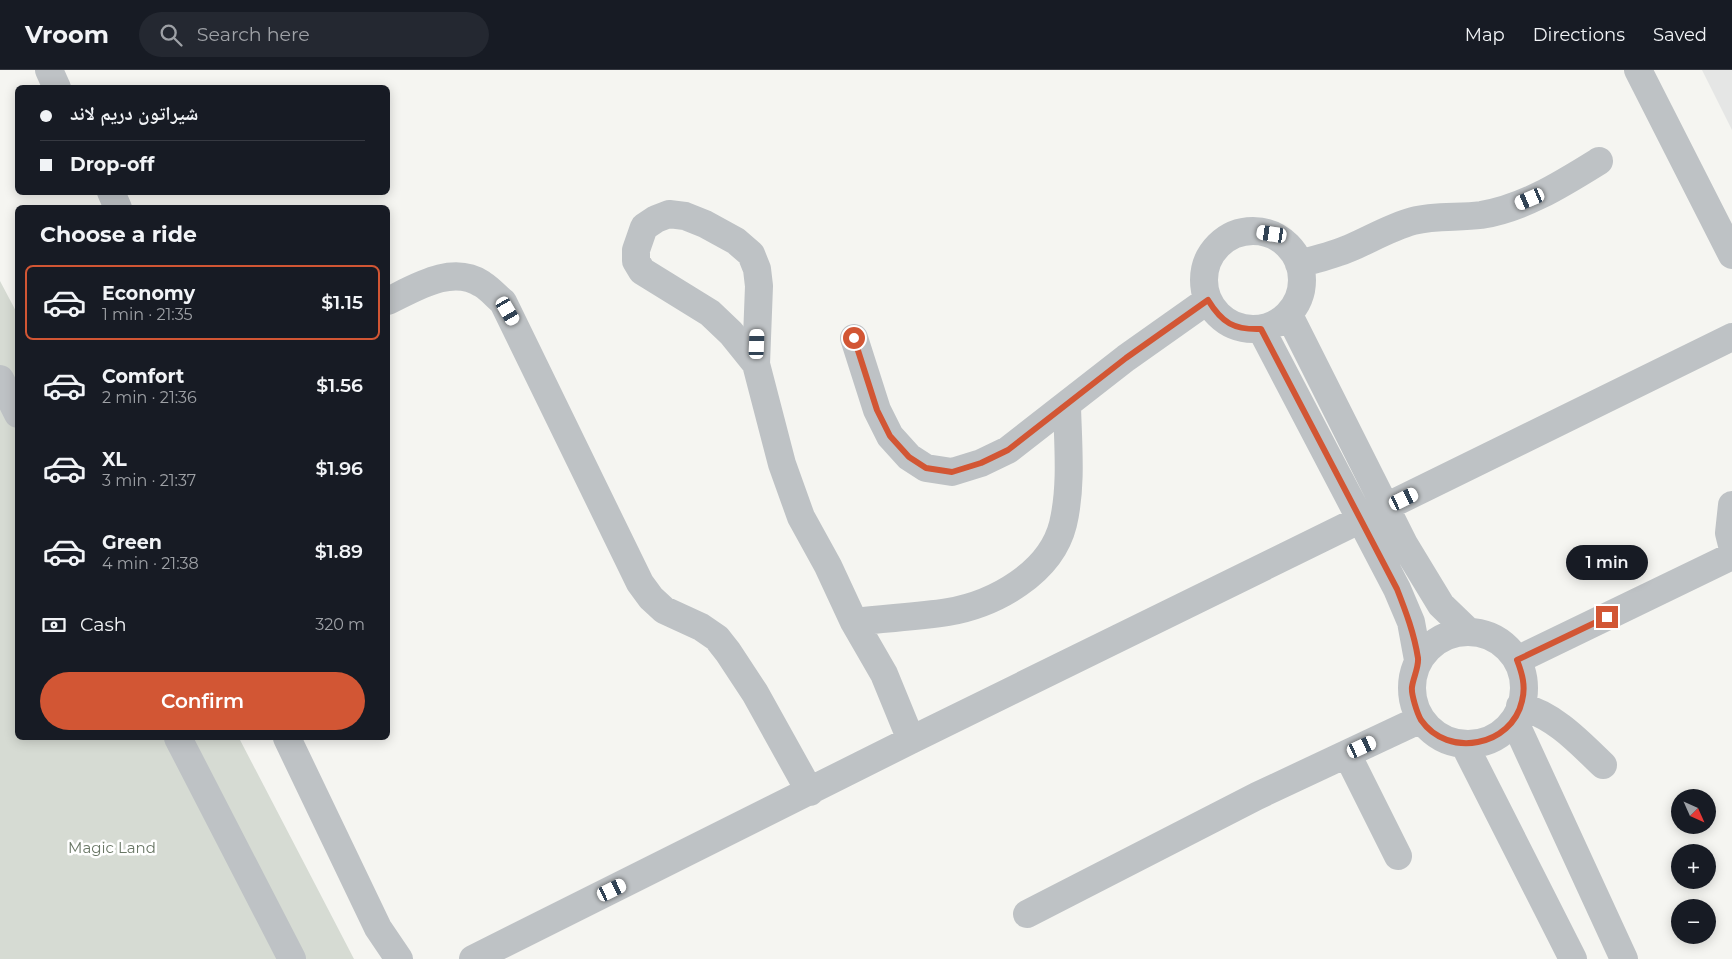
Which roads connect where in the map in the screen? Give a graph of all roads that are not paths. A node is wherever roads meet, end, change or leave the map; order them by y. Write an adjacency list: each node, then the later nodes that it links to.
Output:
1 (48, 70): 3 (street)
2 (1638, 70): 5 (street)
3 (56, 85)
4 (1599, 161): 6 (street)
5 (1732, 255)
6 (1299, 264): 8 (street); 9 (street)
7 (390, 300): 34 (street)
8 (1208, 300): 10 (street); 15 (street)
9 (1289, 315): 10 (street); 18 (street)
10 (1261, 329): 19 (street)
11 (1732, 337): 18 (street)
12 (854, 338): 15 (street)
13 (756, 364): 13 (street); 22 (street)
14 (0, 379): 16 (street)
15 (1067, 406): 22 (street)
16 (15, 408)
17 (1732, 505): 20 (street)
18 (1386, 508): 19 (street); 23 (street)
19 (1359, 521): 24 (street); 30 (street)
20 (1732, 545)
21 (1732, 556): 25 (street)
22 (854, 622): 30 (street)
23 (1468, 631): 24 (street); 25 (street)
24 (1418, 660): 27 (street)
25 (1517, 660): 26 (street)
26 (1517, 713): 31 (street); 33 (street); 41 (street)
27 (1421, 719): 31 (street); 32 (street)
28 (181, 740): 37 (street)
29 (288, 740): 38 (street)
30 (911, 740): 34 (street)
31 (1464, 744): 40 (street)
32 (1347, 754): 35 (street); 36 (street)
33 (1603, 765)
34 (810, 792): 39 (street)
35 (1398, 856)
36 (1027, 914)
37 (292, 959)
38 (399, 959)
39 (473, 959)
40 (1573, 959)
41 (1624, 959)

